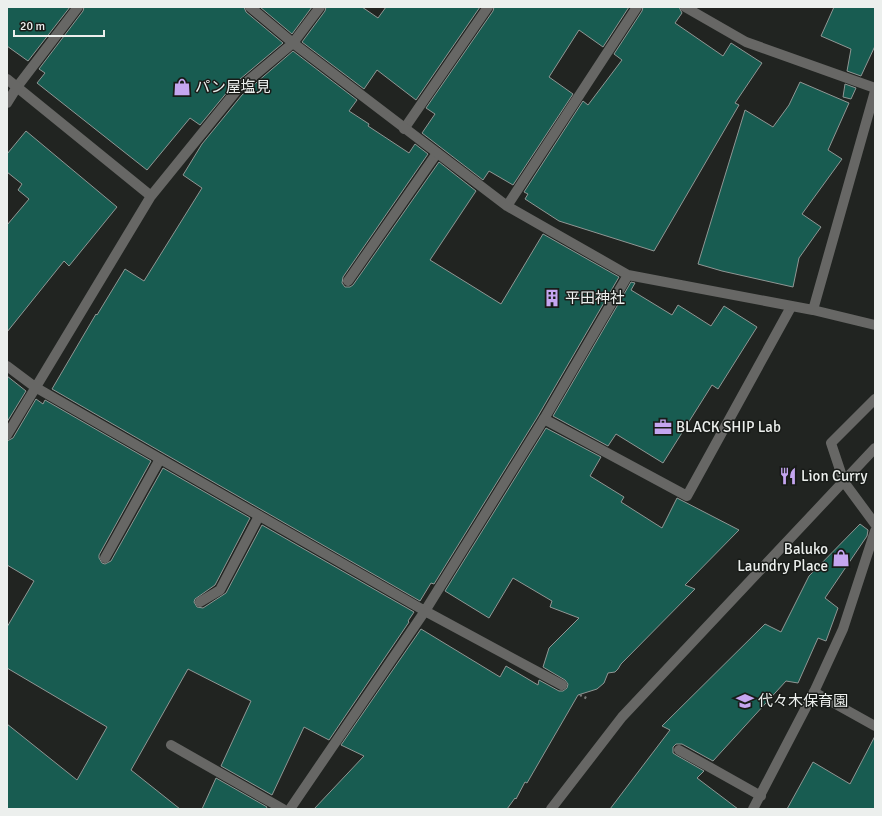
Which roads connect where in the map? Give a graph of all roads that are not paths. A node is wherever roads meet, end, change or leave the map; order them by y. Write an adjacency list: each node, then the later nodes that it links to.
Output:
1 (78, 7): 9 (street)
2 (250, 7): 7 (street)
3 (320, 7): 7 (street)
4 (488, 7): 13 (street)
5 (637, 7): 16 (street)
6 (685, 7): 10 (street)
7 (292, 43): 13 (street); 15 (street)
8 (7, 79): 9 (street)
9 (17, 87): 12 (street); 15 (street)
10 (875, 88)
11 (875, 92): 20 (street)
12 (7, 103)
13 (404, 129): 14 (street)
14 (437, 153): 16 (street); 18 (street)
15 (151, 196): 23 (street)
16 (507, 206): 17 (street)
17 (628, 275): 19 (street); 25 (street)
18 (348, 281)
19 (791, 307): 20 (street); 25 (street)
20 (813, 310): 21 (street)
21 (875, 325)
22 (7, 366): 23 (street)
23 (35, 387): 26 (street); 28 (street)
24 (875, 399): 29 (street)
25 (544, 419): 35 (street)
26 (7, 435)
27 (875, 448): 29 (street)
28 (160, 459): 30 (street); 33 (street)
29 (844, 482): 31 (street); 44 (street)
30 (259, 516): 34 (street); 35 (street)
31 (875, 524)
32 (875, 531): 37 (street)
33 (105, 558)
34 (200, 602)
35 (425, 611): 36 (street); 43 (street)
36 (562, 685)
37 (814, 692): 38 (street); 41 (street)
38 (875, 726)
39 (171, 745): 42 (street)
40 (680, 750): 41 (street)
41 (761, 796): 45 (street)
42 (283, 809)
43 (290, 809)
44 (551, 809)
45 (753, 809)

